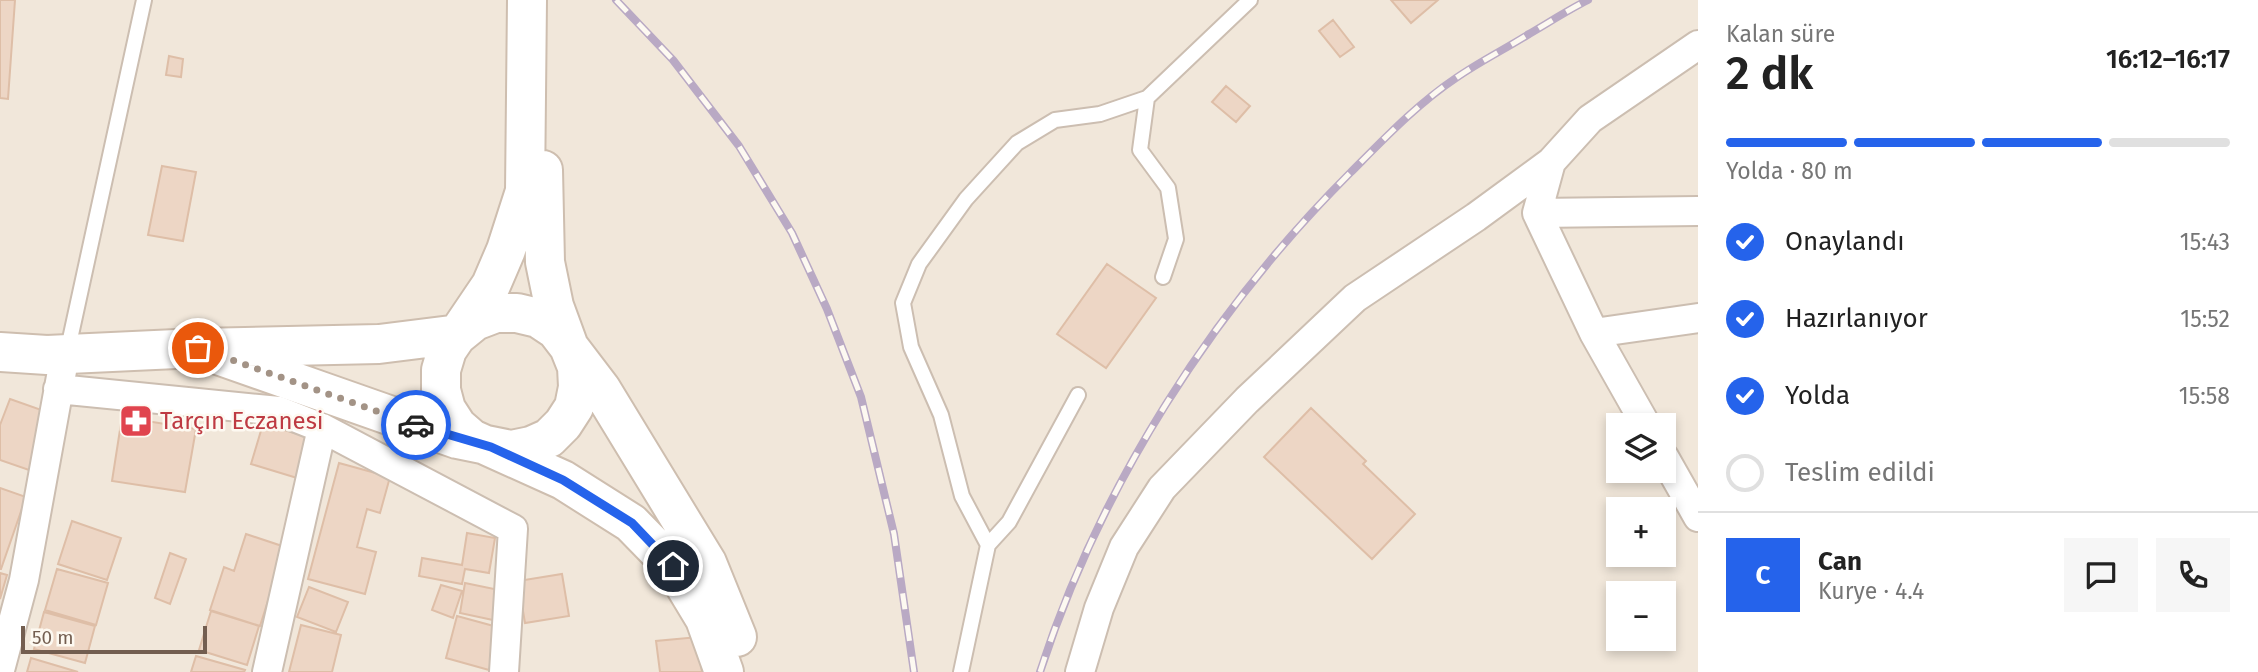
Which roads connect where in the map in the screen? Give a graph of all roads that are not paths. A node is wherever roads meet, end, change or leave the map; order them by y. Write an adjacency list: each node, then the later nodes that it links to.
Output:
1 (144, 0): 18 (lane)
2 (527, 0): 8 (main road)
3 (545, 0): 8 (main road)
4 (1250, 0): 6 (lane)
5 (1698, 45): 7 (street)
6 (1147, 97): 11 (lane); 25 (lane)
7 (1551, 162): 10 (street); 32 (street)
8 (534, 195): 14 (main road); 15 (main road)
9 (1698, 211): 10 (street)
10 (1537, 213): 13 (street)
11 (1163, 276)
12 (1698, 318): 13 (street)
13 (1594, 333): 20 (street)
14 (458, 334): 15 (main road); 16 (main road); 22 (main road)
15 (569, 347): 22 (main road); 30 (main road)
16 (198, 348): 18 (main road); 22 (main road)
17 (0, 352): 18 (main road)
18 (62, 372): 21 (street); 26 (street)
19 (1079, 395): 25 (lane)
20 (1639, 413)
21 (322, 428): 27 (street); 28 (street)
22 (491, 447): 29 (main road)
23 (1676, 478): 24 (street)
24 (1698, 517)
25 (988, 545): 31 (lane)
26 (0, 670)
27 (267, 672)
28 (504, 672)
29 (724, 672)
30 (746, 672)
31 (961, 672)
32 (1080, 672)

